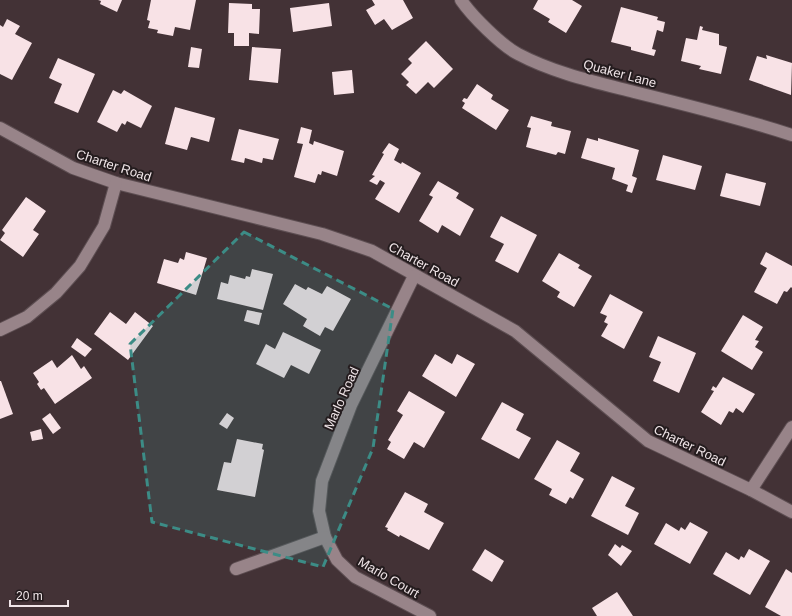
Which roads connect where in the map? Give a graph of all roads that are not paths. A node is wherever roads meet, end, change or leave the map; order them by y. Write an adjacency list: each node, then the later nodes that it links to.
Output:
1 (461, 0): 3 (street, Quaker Lane)
2 (0, 128): 4 (street, Charter Road)
3 (792, 135)
4 (116, 183): 5 (street, Charter Road); 6 (street)
5 (414, 276): 8 (street, Charter Road); 10 (street, Marlo Road)
6 (0, 330)
7 (792, 427): 8 (street)
8 (751, 490): 9 (street, Charter Road)
9 (792, 512)
10 (325, 537): 11 (street); 12 (street, Marlo Court)
11 (236, 569)
12 (430, 616)

